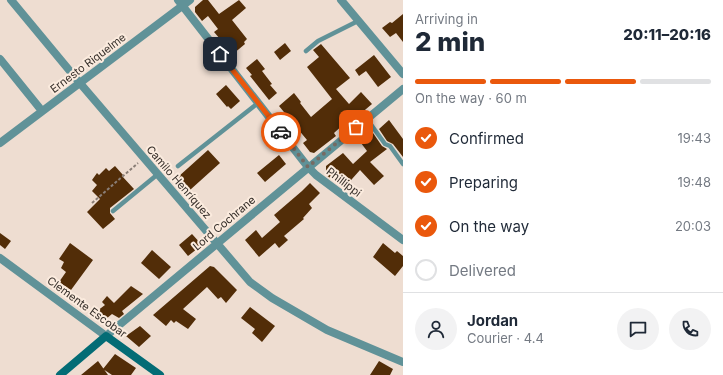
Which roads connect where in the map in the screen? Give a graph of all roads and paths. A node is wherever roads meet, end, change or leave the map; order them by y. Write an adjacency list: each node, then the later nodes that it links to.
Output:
1 (11, 0): 9 (street, Camilo Henríquez)
2 (190, 0): 4 (street, Ernesto Riquelme)
3 (341, 0): 5 (street)
4 (180, 3): 9 (street, Ernesto Riquelme); 11 (street, Phillippi)
5 (358, 21): 6 (lane); 8 (street)
6 (306, 51)
7 (0, 59): 12 (street)
8 (403, 74)
9 (79, 82): 12 (street, Ernesto Riquelme); 15 (street, Camilo Henríquez)
10 (403, 89): 13 (street, Lord Cochrane)
11 (258, 103): 17 (lane); 18 (street, Phillippi)
12 (42, 111): 14 (street, Ernesto Riquelme)
13 (366, 119): 16 (lane); 18 (street, Lord Cochrane)
14 (0, 143)
15 (145, 158): 19 (street, Camilo Henríquez); 20 (path)
16 (403, 164)
17 (178, 166)
18 (308, 167): 22 (street, Phillippi); 23 (street, Lord Cochrane)
19 (158, 174): 21 (lane); 23 (street, Camilo Henríquez)
20 (92, 203)
21 (114, 211)
22 (403, 240)
23 (217, 243): 25 (street, Lord Cochrane); 26 (street, Camilo Henríquez)
24 (0, 258): 25 (street, Clemente Escobar)
25 (106, 336): 27 (main road, Lord Cochrane); 28 (main road, Clemente Escobar)
26 (403, 362)
27 (60, 375)
28 (160, 375)

